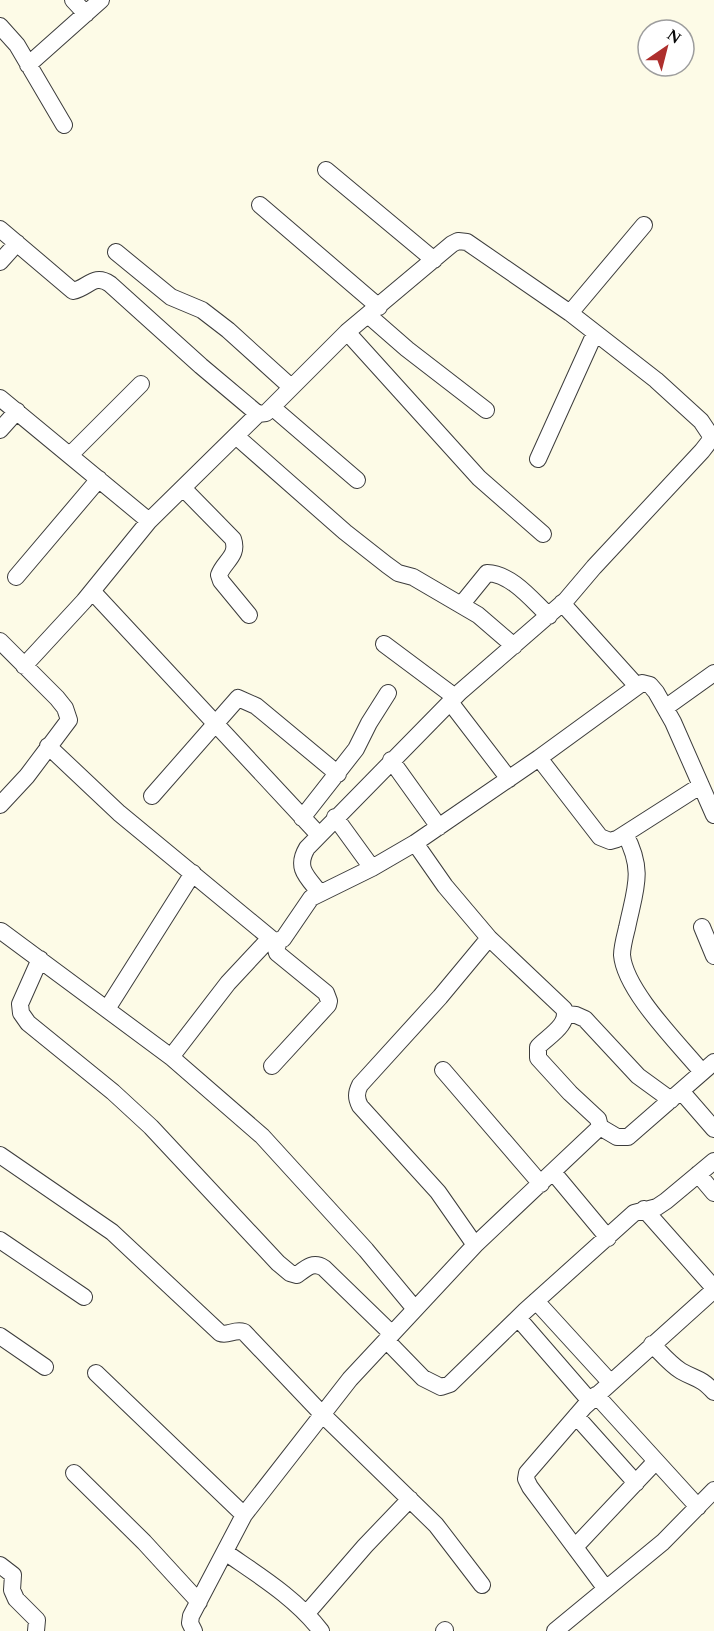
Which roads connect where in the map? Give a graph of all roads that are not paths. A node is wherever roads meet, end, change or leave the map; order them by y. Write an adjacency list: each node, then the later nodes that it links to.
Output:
1 (73, 0): 3 (street)
2 (100, 0): 3 (street)
3 (86, 14): 5 (street)
4 (0, 26): 5 (street)
5 (28, 65): 6 (street)
6 (64, 125)
7 (326, 170): 13 (street)
8 (260, 205): 15 (street)
9 (644, 225): 16 (street)
10 (0, 228): 11 (street)
11 (17, 243): 14 (street); 24 (street)
12 (116, 252): 20 (street)
13 (434, 260): 15 (street); 16 (street)
14 (0, 262)
15 (374, 311): 17 (street); 22 (street)
16 (570, 314): 18 (street)
17 (347, 332): 20 (street); 34 (street)
18 (595, 333): 26 (street); 29 (street)
19 (141, 384): 28 (street)
20 (291, 387): 24 (street)
21 (0, 398): 23 (street)
22 (486, 410)
23 (17, 411): 25 (street); 28 (street)
24 (265, 411): 27 (street); 31 (street)
25 (0, 429)
26 (713, 435): 37 (street)
27 (237, 437): 32 (street); 38 (street)
28 (70, 455): 30 (street)
29 (538, 459)
30 (99, 479): 33 (street); 35 (street)
31 (357, 480)
32 (183, 488): 33 (street); 39 (street)
33 (149, 521): 36 (street)
34 (543, 534)
35 (16, 577)
36 (93, 591): 44 (street); 50 (street)
37 (562, 603): 40 (street); 46 (street)
38 (461, 605): 40 (street); 43 (street)
39 (249, 615)
40 (549, 616): 43 (street)
41 (0, 641): 44 (street)
42 (384, 644): 48 (street)
43 (514, 646): 48 (street)
44 (24, 666): 51 (street)
45 (714, 673): 49 (street)
46 (636, 685): 49 (street); 52 (street)
47 (388, 693): 54 (street)
48 (452, 700): 53 (street); 55 (street)
49 (665, 708): 56 (street)
50 (215, 723): 54 (street); 57 (street); 61 (street)
51 (48, 746): 58 (street); 67 (street)
52 (539, 758): 55 (street); 63 (street)
53 (391, 760): 60 (street); 62 (street)
54 (338, 774): 61 (street)
55 (509, 779): 62 (street)
56 (700, 786): 59 (street); 63 (street)
57 (152, 796)
58 (0, 805)
59 (714, 815)
60 (335, 817): 64 (street); 66 (street)
61 (302, 818): 64 (street)
62 (440, 827): 65 (street)
63 (625, 834): 79 (street)
64 (319, 836): 68 (street)
65 (415, 843): 66 (street); 71 (street)
66 (372, 868): 68 (street)
67 (193, 873): 72 (street); 75 (street)
68 (320, 893): 72 (street)
69 (702, 927): 73 (street)
70 (1, 931): 74 (street)
71 (489, 938): 76 (street); 92 (street)
72 (274, 940): 77 (street); 78 (street)
73 (714, 956)
74 (40, 959): 75 (street); 99 (street)
75 (107, 1009): 77 (street)
76 (566, 1014): 81 (street); 82 (street)
77 (171, 1057): 96 (street)
78 (272, 1066)
79 (708, 1067): 81 (street)
80 (443, 1070): 87 (street)
81 (676, 1096): 82 (street); 83 (street)
82 (600, 1127): 87 (street)
83 (714, 1129)
84 (0, 1155): 106 (street)
85 (714, 1161): 86 (street)
86 (698, 1174): 88 (street); 89 (street)
87 (547, 1178): 90 (street); 92 (street)
88 (714, 1193)
89 (644, 1209): 90 (street); 93 (street)
90 (608, 1238): 95 (street)
91 (0, 1240): 94 (street)
92 (475, 1245): 96 (street)
93 (714, 1289): 100 (street)
94 (84, 1297)
95 (536, 1301): 97 (street); 103 (street)
96 (415, 1309): 99 (street)
97 (518, 1318): 99 (street); 105 (street)
98 (0, 1336): 101 (street)
99 (389, 1337): 106 (street)
100 (652, 1344): 103 (street); 104 (street)
101 (45, 1367)
102 (96, 1373): 114 (street)
103 (610, 1382): 105 (street)
104 (714, 1392)
105 (593, 1398): 107 (street); 108 (street)
106 (323, 1415): 112 (street); 114 (street)
107 (576, 1416): 110 (street); 115 (street)
108 (656, 1461): 110 (street); 113 (street)
109 (74, 1473): 120 (street)
110 (636, 1483): 115 (street)
111 (714, 1490): 113 (street)
112 (410, 1499): 118 (street); 121 (street)
113 (698, 1507): 119 (street)
114 (244, 1515): 116 (street)
115 (575, 1547): 119 (street)
116 (225, 1552): 120 (street); 121 (street)
117 (0, 1565): 122 (street)
118 (482, 1586)
119 (606, 1589): 125 (street)
120 (199, 1602): 123 (street)
121 (307, 1613): 124 (street)
122 (36, 1631)
123 (194, 1631)
124 (321, 1631)
125 (555, 1631)

